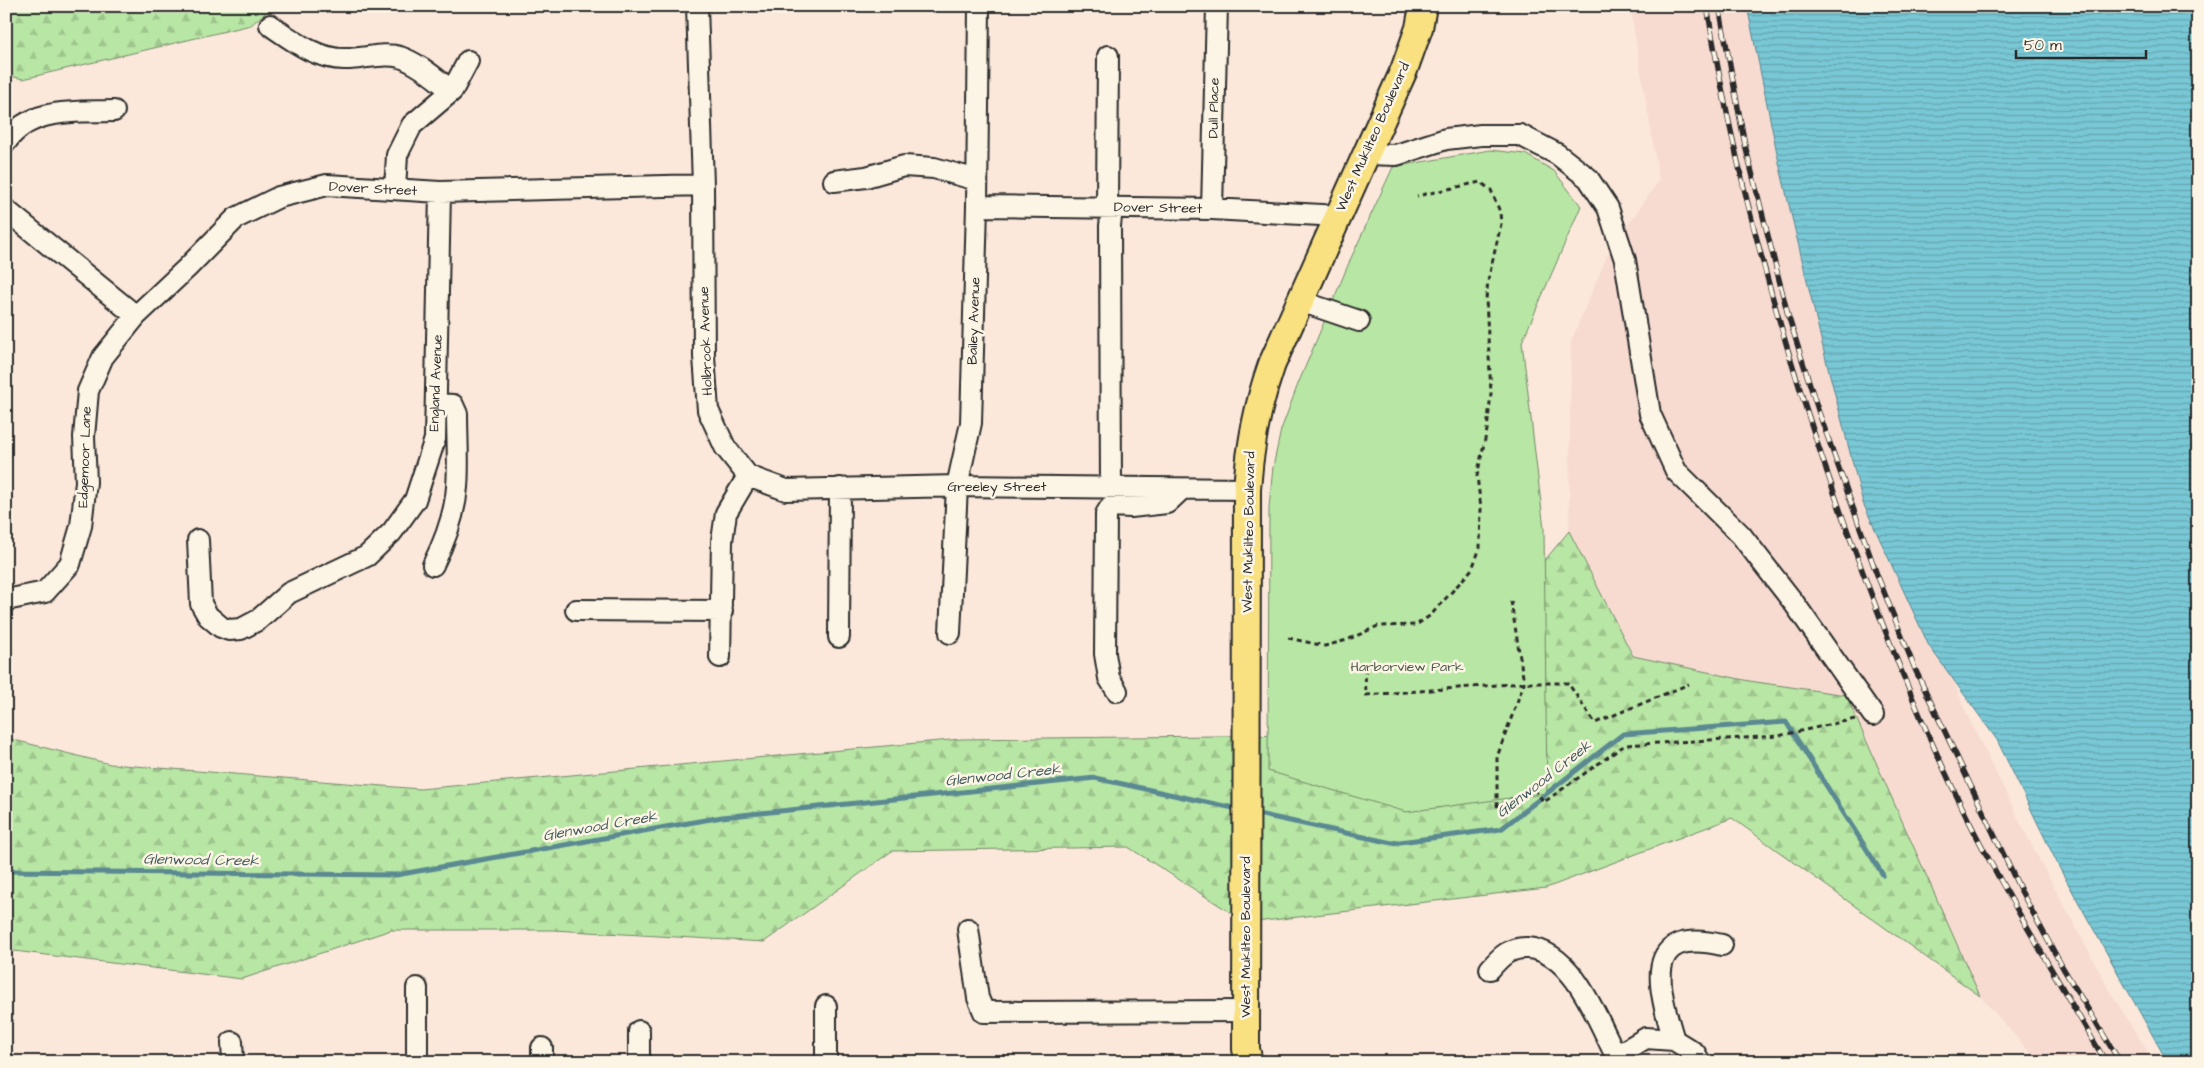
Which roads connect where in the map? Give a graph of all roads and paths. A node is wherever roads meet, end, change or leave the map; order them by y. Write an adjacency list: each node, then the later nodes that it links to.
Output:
1 (697, 6): 14 (street, Holbrook Avenue)
2 (979, 6): 12 (street, Bailey Avenue)
3 (1217, 6): 20 (street, Dull Place)
4 (1423, 6): 11 (main road, West Mukilteo Boulevard)
5 (270, 25): 8 (street)
6 (1108, 56): 19 (street)
7 (468, 62): 8 (street)
8 (452, 91): 15 (street)
9 (114, 111): 10 (street)
10 (6, 142)
11 (1367, 154): 22 (main road, West Mukilteo Boulevard); 47 (street)
12 (977, 180): 13 (street); 18 (street, Bailey Avenue)
13 (834, 181)
14 (703, 186): 16 (street, Dover Street); 27 (street, Holbrook Avenue)
15 (395, 189): 16 (street, Dover Street); 24 (street, Dover Street)
16 (440, 192): 26 (street, England Avenue)
17 (1416, 196): 41 (path)
18 (977, 206): 19 (street, Dover Street); 28 (street, Bailey Avenue)
19 (1109, 208): 20 (street, Dover Street); 30 (street)
20 (1212, 209): 22 (street, Dover Street)
21 (6, 210): 24 (street)
22 (1339, 216): 23 (main road, West Mukilteo Boulevard)
23 (1300, 301): 25 (street); 32 (main road, West Mukilteo Boulevard)
24 (136, 316): 35 (street, Edgemoor Lane)
25 (1359, 321)
26 (436, 404): 33 (street, England Avenue); 34 (street)
27 (748, 476): 29 (street, Greeley Street); 38 (street)
28 (957, 486): 29 (street, Greeley Street); 30 (street, Greeley Street); 39 (street, Bailey Avenue)
29 (840, 488): 40 (street)
30 (1111, 488): 31 (street, Greeley Street)
31 (1182, 489): 32 (street, Greeley Street); 46 (street)
32 (1247, 489): 53 (main road, West Mukilteo Boulevard)
33 (198, 540)
34 (433, 565)
35 (6, 598)
36 (1511, 601): 44 (path)
37 (576, 610): 38 (street)
38 (722, 612): 42 (street)
39 (950, 633)
40 (838, 637)
41 (1288, 638)
42 (720, 657)
43 (1365, 668): 44 (path)
44 (1524, 683): 45 (path); 47 (path)
45 (1689, 684)
46 (1117, 691)
47 (1873, 715)
48 (968, 929): 53 (street)
49 (1722, 945): 55 (street)
50 (1490, 969): 56 (street)
51 (417, 988): 57 (street)
52 (826, 1006): 59 (street)
53 (1246, 1011): 60 (main road, West Mukilteo Boulevard)
54 (639, 1031): 58 (street)
55 (1674, 1040): 56 (street); 61 (street)
56 (1615, 1059)
57 (417, 1062)
58 (639, 1062)
59 (826, 1062)
60 (1248, 1062)
61 (1700, 1062)

